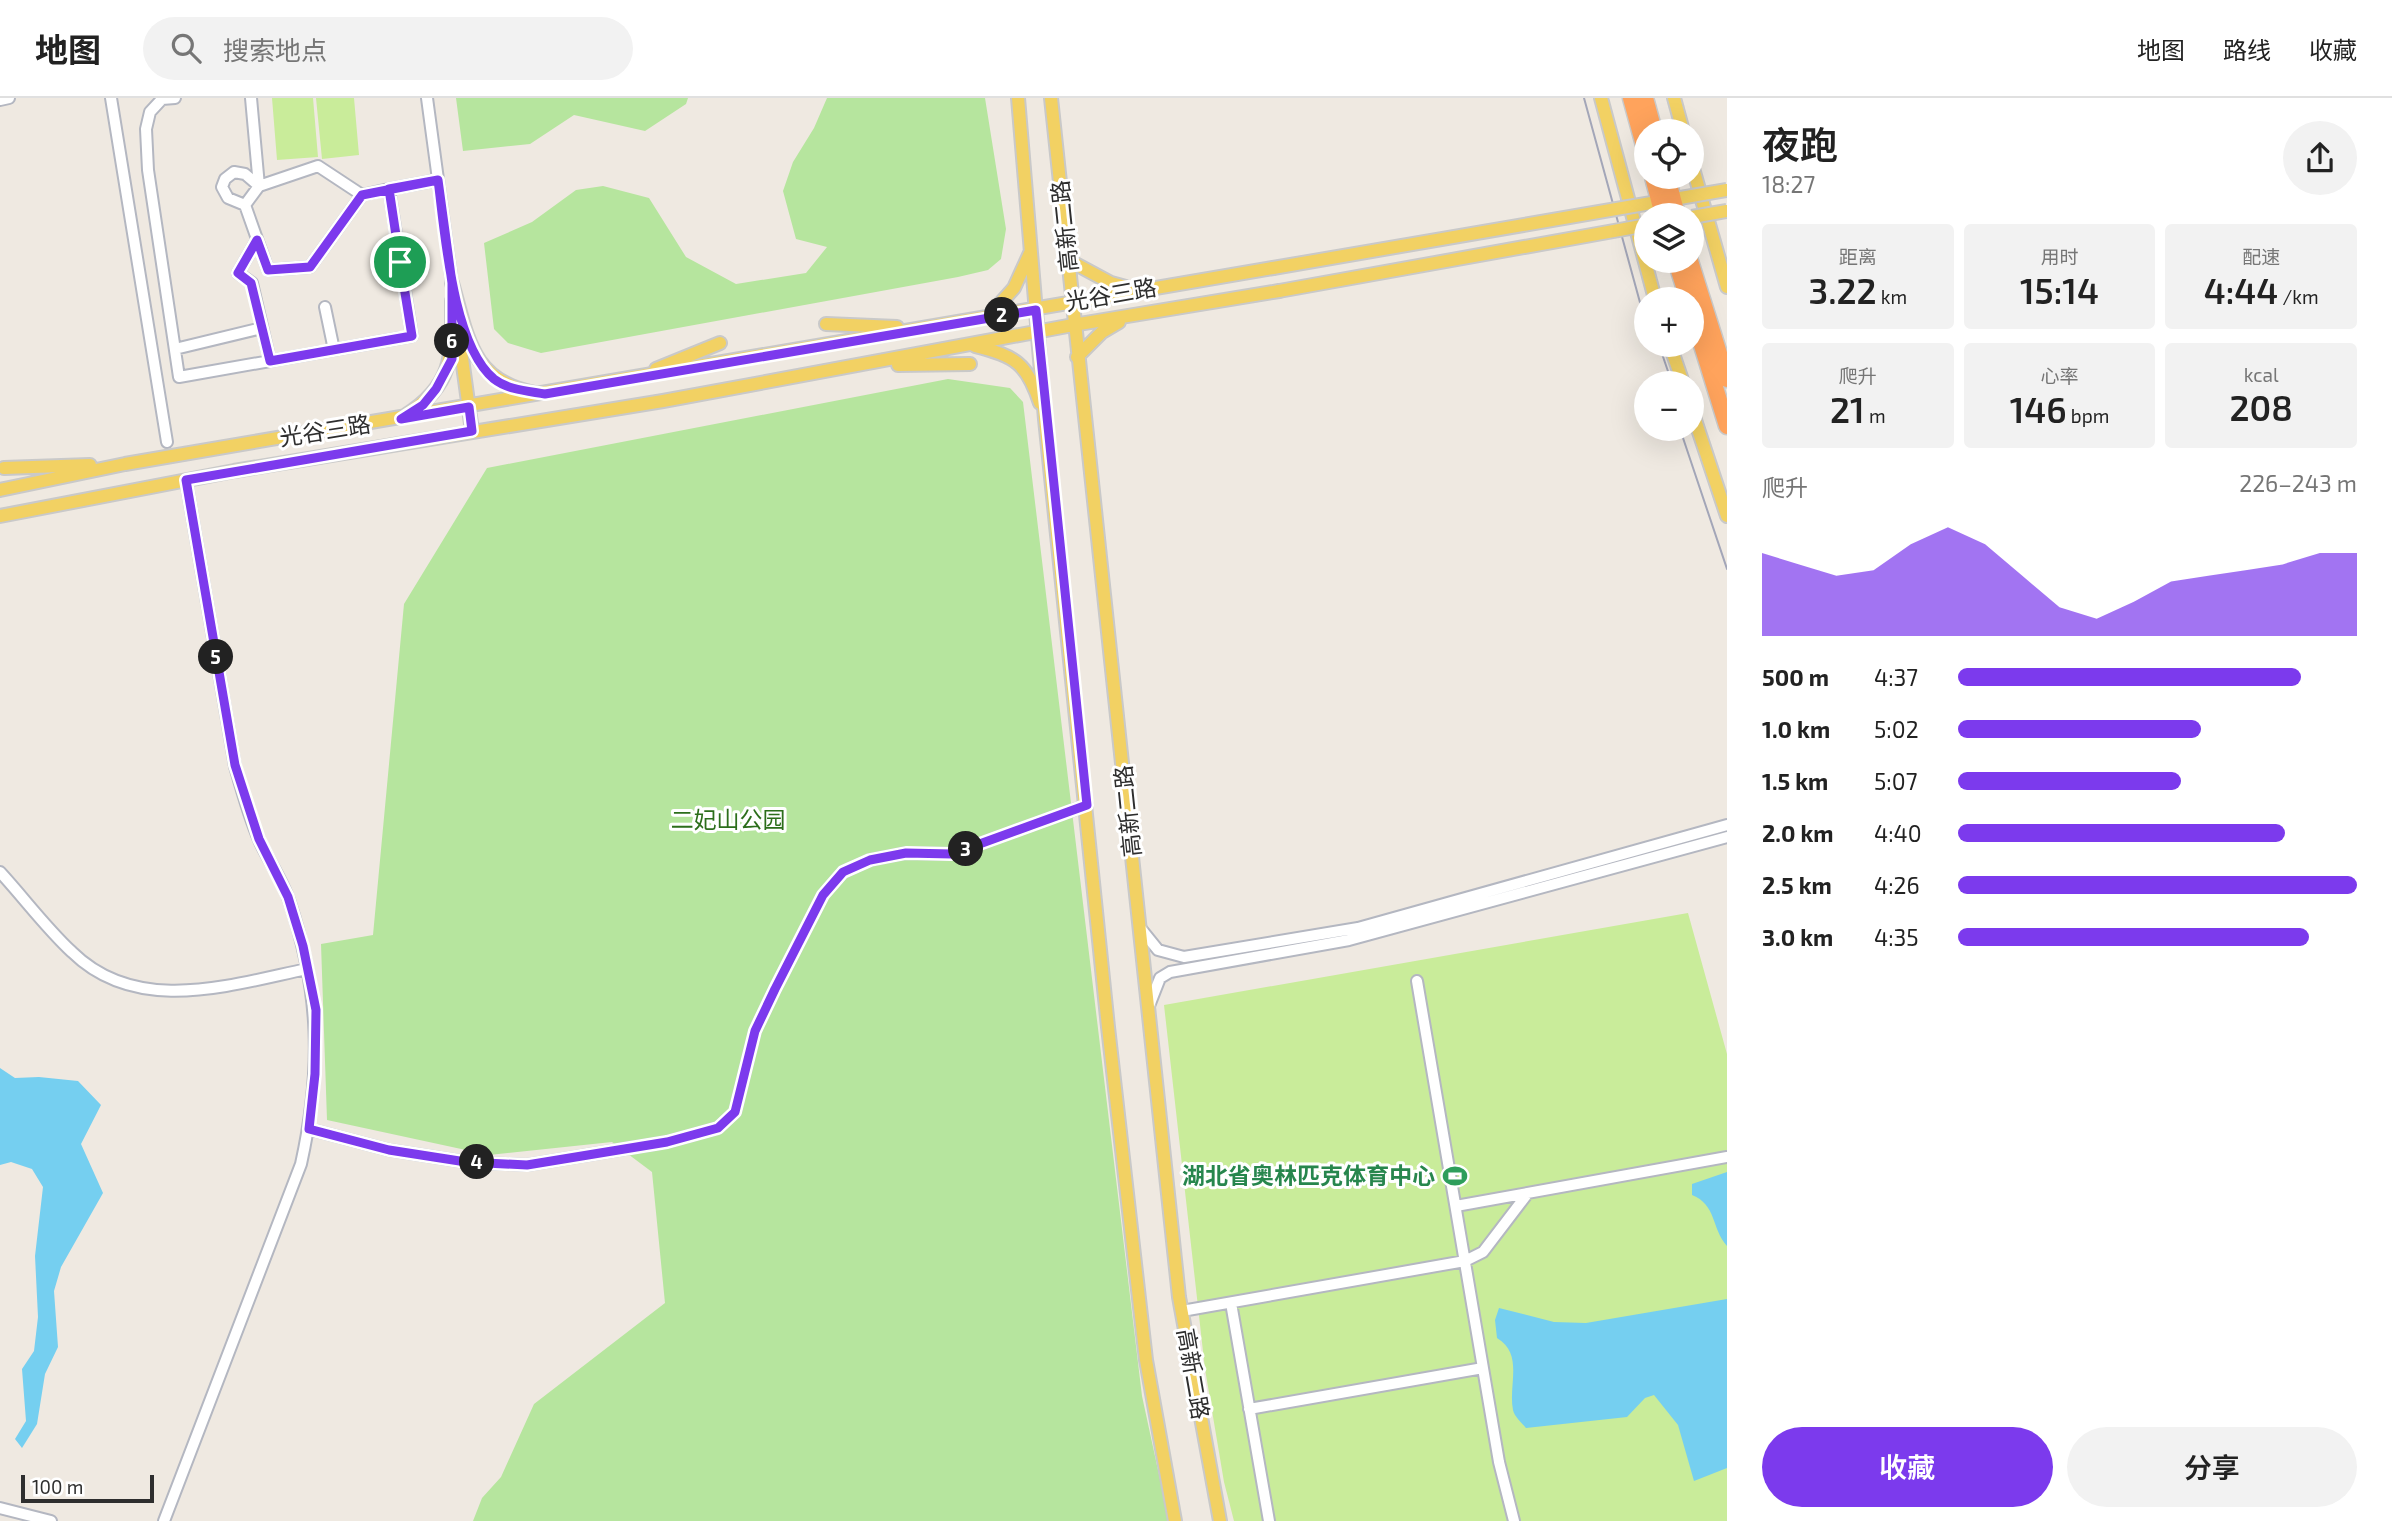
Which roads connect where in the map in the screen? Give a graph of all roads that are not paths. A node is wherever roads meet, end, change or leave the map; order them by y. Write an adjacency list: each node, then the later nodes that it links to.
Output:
1 (9, 98): 12 (street)
2 (111, 98): 62 (street)
3 (175, 98): 46 (street)
4 (251, 98): 17 (street)
5 (427, 98): 16 (street)
6 (1018, 98): 27 (main road, 高新二路)
7 (1051, 98): 28 (main road, 高新二路)
8 (1601, 98): 31 (main road)
9 (1631, 98): 13 (highway)
10 (1645, 98): 14 (highway)
11 (1674, 98): 15 (main road)
12 (0, 100)
13 (1637, 119)
14 (1651, 119)
15 (1680, 119)
16 (438, 180): 18 (street); 30 (street)
17 (259, 186): 21 (street); 22 (street); 22 (street)
18 (389, 189): 21 (street); 47 (street)
19 (1699, 189): 32 (main road)
20 (1727, 190): 33 (main road, 光谷三路, bridge)
21 (362, 195): 26 (street)
22 (245, 205): 26 (street)
23 (1727, 211): 24 (main road, bridge)
24 (1704, 215)
25 (1634, 227): 38 (main road, 光谷三路, bridge)
26 (257, 240): 41 (street)
27 (1032, 246): 36 (main road, 高新二路); 37 (main road)
28 (1070, 261): 33 (main road); 34 (main road, 高新二路)
29 (1694, 273): 54 (highway)
30 (452, 283): 55 (main road); 56 (main road); 57 (main road)
31 (1652, 287)
32 (1727, 287)
33 (1137, 291): 34 (main road, 光谷三路)
34 (1072, 301): 36 (main road, 光谷三路); 40 (main road, 高新二路)
35 (325, 307): 47 (street)
36 (1036, 310): 37 (main road, 光谷三路); 43 (main road, 高新二路)
37 (988, 317): 42 (main road, 光谷三路)
38 (1127, 318): 40 (main road, 光谷三路); 49 (main road)
39 (826, 324): 42 (main road)
40 (1073, 325): 43 (main road, 光谷三路); 49 (main road, 高新二路)
41 (262, 328): 46 (street); 50 (street)
42 (922, 328): 53 (main road, 光谷三路)
43 (1039, 332): 45 (main road, 光谷三路); 58 (main road, 高新二路)
44 (720, 343): 53 (main road)
45 (971, 345): 52 (main road, 光谷三路); 58 (main road)
46 (175, 349): 50 (street)
47 (334, 349): 50 (street)
48 (1704, 352): 59 (highway)
49 (1077, 357): 75 (main road, 高新二路)
50 (270, 361)
51 (970, 364): 52 (main road)
52 (859, 366): 60 (main road, 光谷三路)
53 (629, 379): 55 (main road, 光谷三路)
54 (1727, 379)
55 (545, 394): 56 (main road, 光谷三路)
56 (469, 407): 57 (main road, 光谷三路); 60 (main road)
57 (401, 419): 63 (main road, 光谷三路)
58 (1045, 419): 71 (main road, 高新二路)
59 (1727, 426)
60 (472, 431): 65 (main road, 光谷三路)
61 (1702, 441): 69 (main road)
62 (167, 442)
63 (125, 464): 64 (main road); 66 (main road, 光谷三路)
64 (4, 468)
65 (186, 480): 67 (main road, 光谷三路); 76 (street)
66 (0, 490)
67 (32, 509): 68 (main road, 光谷三路); 70 (main road)
68 (0, 516)
69 (1727, 516)
70 (0, 525)
71 (1087, 805): 79 (street); 91 (main road, 高新二路)
72 (1727, 825): 75 (street)
73 (1727, 837): 78 (street)
74 (0, 872): 76 (street)
75 (1141, 929): 78 (main road, 高新二路)
76 (307, 969): 79 (street)
77 (1418, 981): 82 (street)
78 (1148, 1009): 85 (main road, 高新二路)
79 (309, 1129): 90 (street)
80 (1727, 1157): 81 (street)
81 (1528, 1194): 82 (street); 83 (street)
82 (1456, 1206): 83 (street)
83 (1465, 1261): 84 (street); 86 (street)
84 (1231, 1303): 85 (street); 87 (street)
85 (1182, 1311): 92 (main road, 高新二路)
86 (1483, 1368): 87 (street); 94 (street)
87 (1249, 1409): 93 (street)
88 (0, 1508): 89 (street)
89 (51, 1521)
90 (164, 1521)
91 (1175, 1521)
92 (1220, 1521)
93 (1269, 1521)
94 (1514, 1521)

